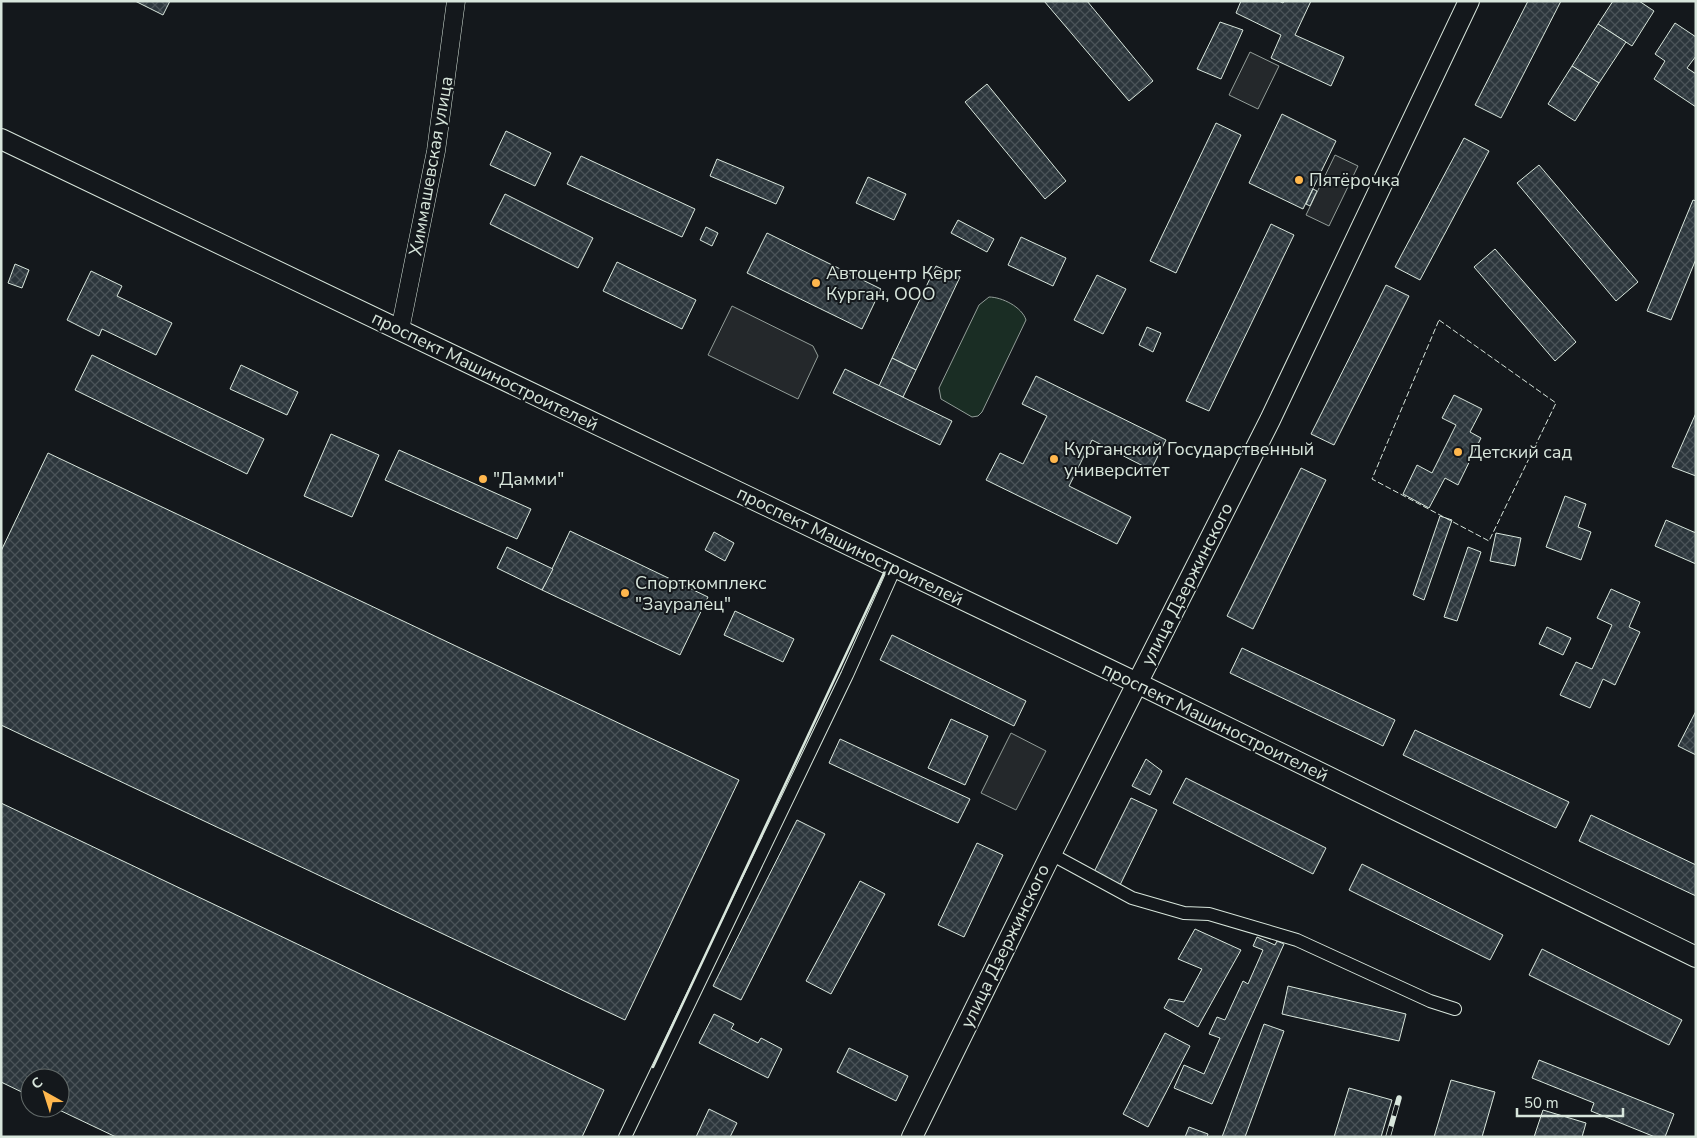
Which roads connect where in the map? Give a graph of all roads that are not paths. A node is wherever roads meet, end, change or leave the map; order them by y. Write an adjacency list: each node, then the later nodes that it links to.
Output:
1 (456, 1): 4 (street, Химмашевская улица)
2 (1469, 1): 6 (main road, улица Дзержинского)
3 (1, 139): 4 (main road, проспект Машиностроителей)
4 (400, 330): 5 (main road, проспект Машиностроителей)
5 (895, 568): 6 (main road, проспект Машиностроителей); 10 (street)
6 (1137, 683): 7 (main road, улица Дзержинского); 8 (main road, проспект Машиностроителей)
7 (1051, 854): 9 (street); 11 (main road, улица Дзержинского)
8 (1696, 957)
9 (1455, 1009)
10 (625, 1137)
11 (912, 1137)

